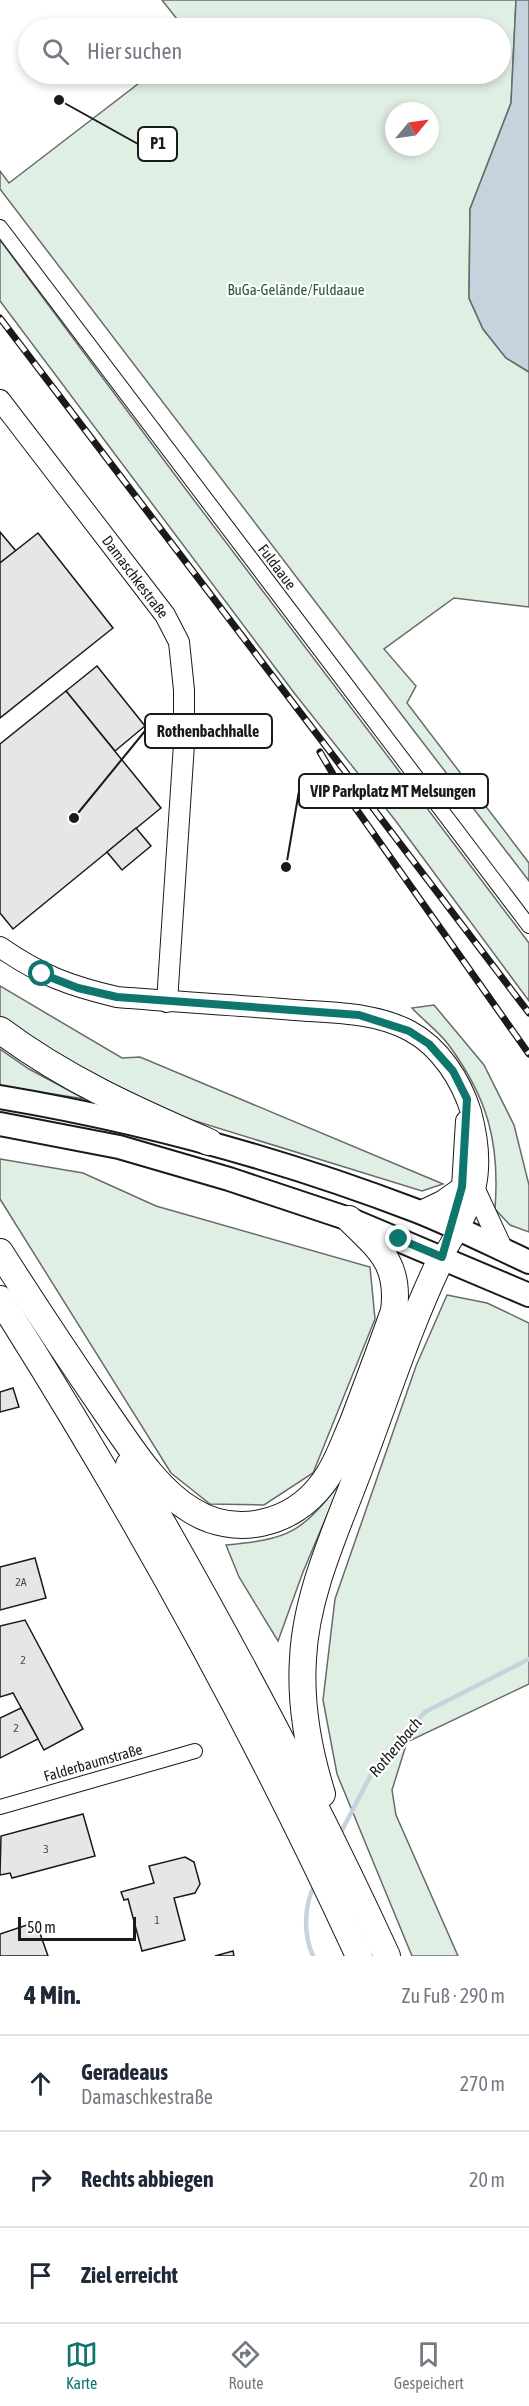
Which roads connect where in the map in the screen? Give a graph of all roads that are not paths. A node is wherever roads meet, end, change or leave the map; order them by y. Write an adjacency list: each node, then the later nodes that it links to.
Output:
1 (0, 227): 3 (street, Fuldaaue)
2 (0, 400): 5 (street, Damaschkestraße)
3 (529, 926)
4 (0, 947): 5 (street)
5 (167, 1002): 10 (street)
6 (0, 1030): 9 (highway)
7 (0, 1097): 9 (main road)
8 (0, 1124): 12 (main road)
9 (209, 1142): 11 (main road)
10 (469, 1189): 11 (street); 13 (street); 14 (street)
11 (419, 1212): 13 (main road)
12 (349, 1219): 16 (main road); 20 (highway)
13 (454, 1228): 14 (main road); 16 (street)
14 (503, 1250): 17 (main road)
15 (0, 1252): 20 (highway)
16 (442, 1257): 18 (main road); 23 (highway)
17 (529, 1262)
18 (529, 1295)
19 (0, 1299): 24 (highway)
20 (61, 1348): 23 (highway)
21 (195, 1751): 22 (street, Falderbaumstraße)
22 (0, 1807)
23 (337, 1846): 25 (highway)
24 (359, 1956)
25 (387, 1956)

